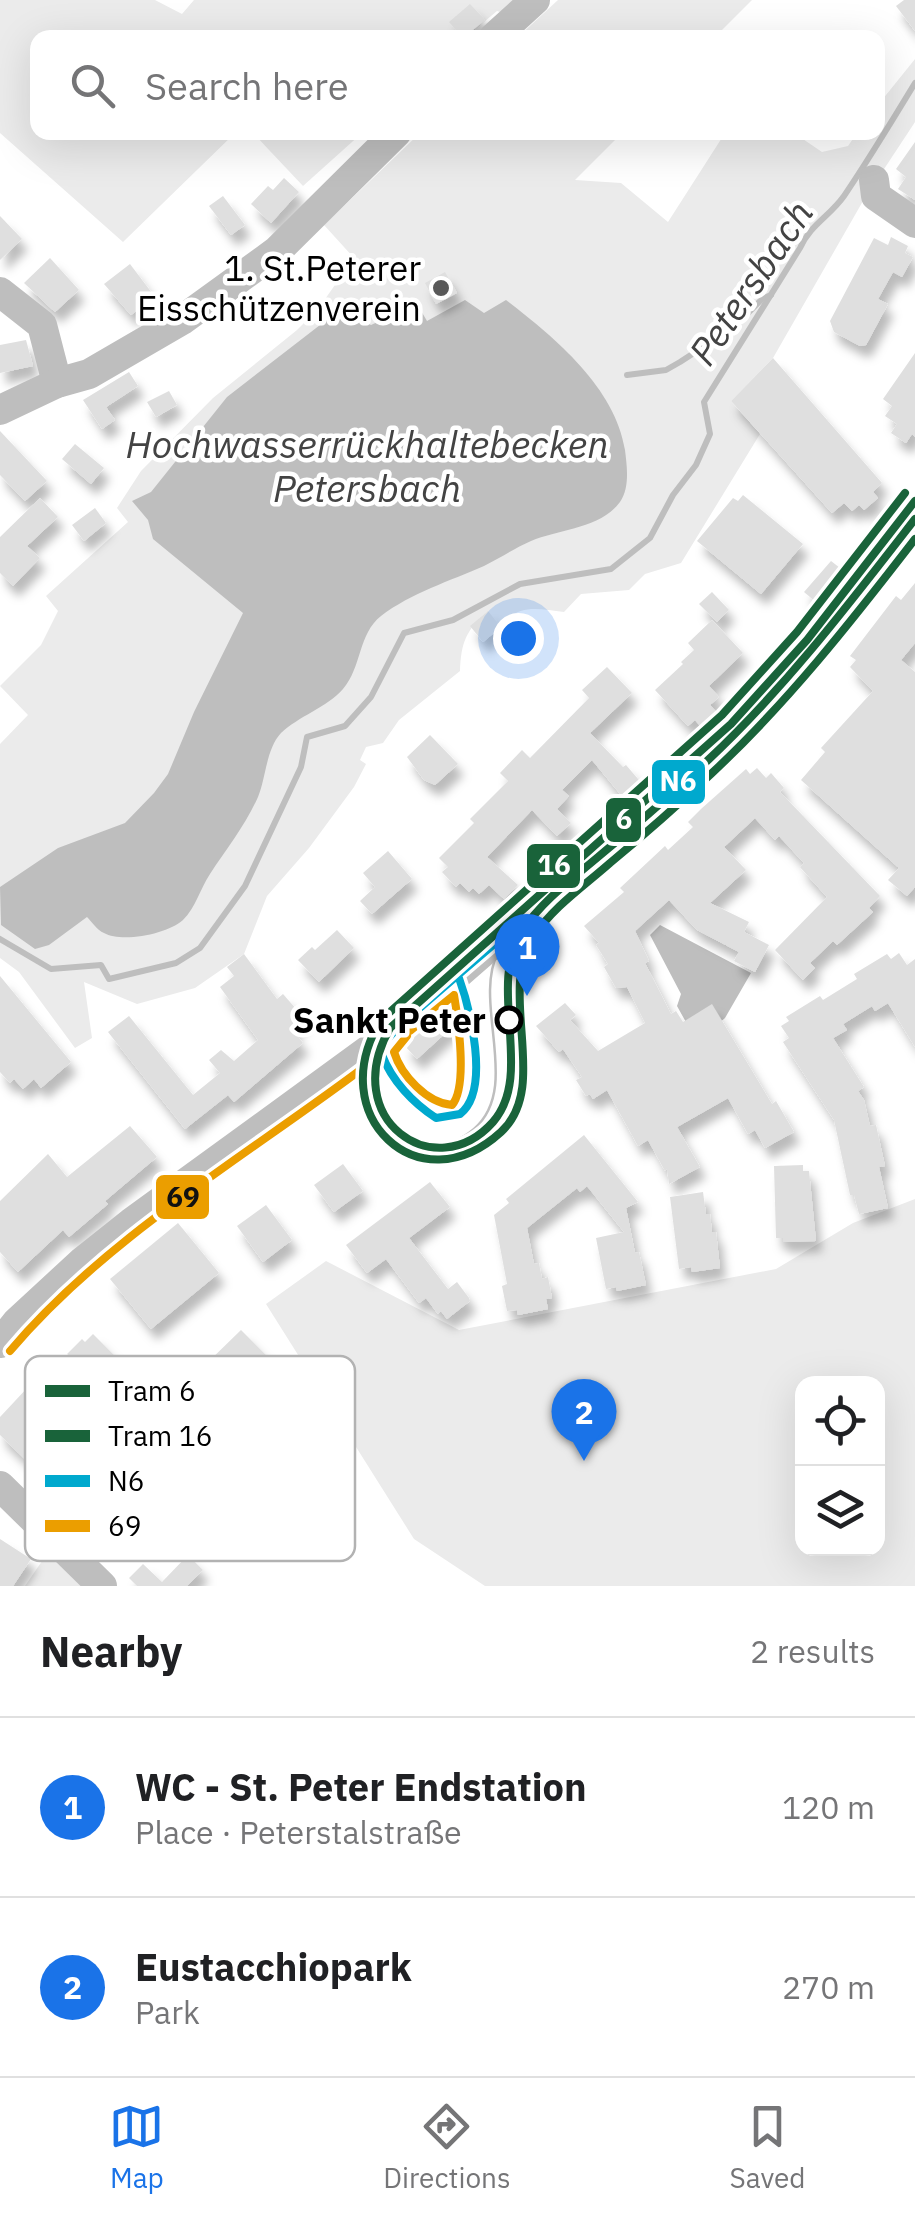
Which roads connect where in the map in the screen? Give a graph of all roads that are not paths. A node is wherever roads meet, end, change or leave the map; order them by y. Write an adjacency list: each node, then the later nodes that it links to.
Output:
1 (535, 0): 2 (street)
2 (502, 30)
3 (389, 140): 7 (street)
4 (874, 180): 5 (street)
5 (915, 223)
6 (0, 292): 7 (street)
7 (57, 383): 8 (street)
8 (0, 410)
9 (915, 511): 10 (street)
10 (0, 1343)
11 (0, 1486): 12 (street)
12 (25, 1511)
13 (76, 1561): 14 (street)
14 (102, 1586)

